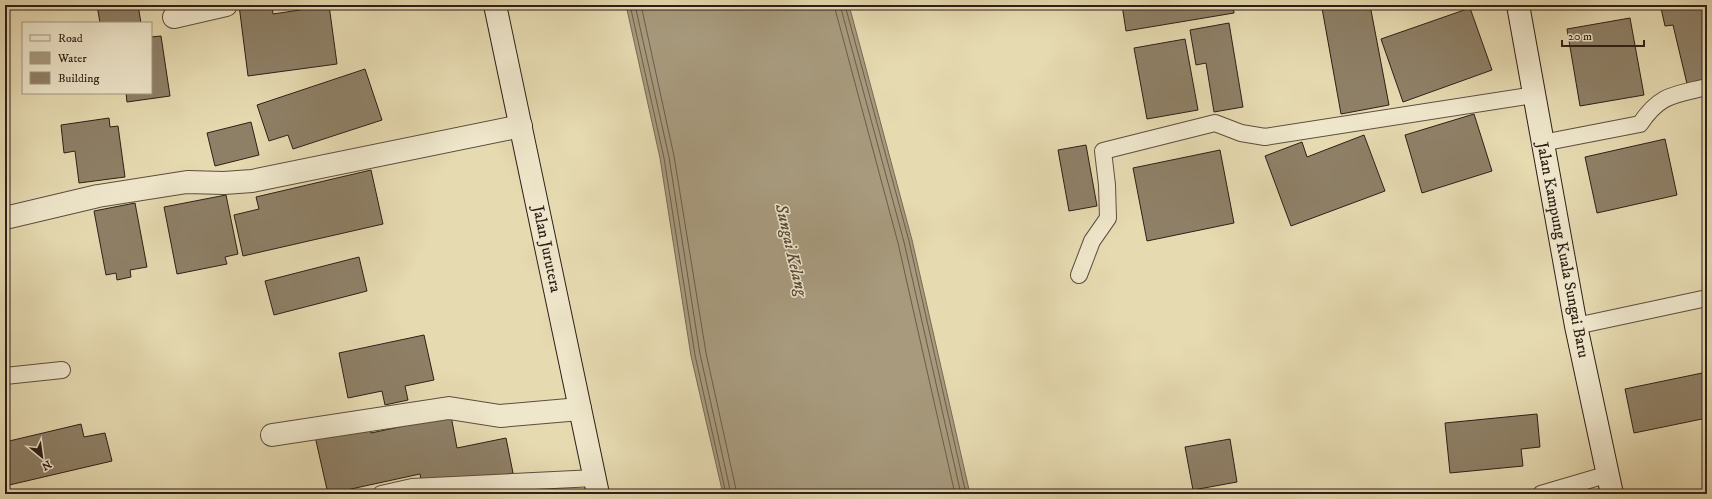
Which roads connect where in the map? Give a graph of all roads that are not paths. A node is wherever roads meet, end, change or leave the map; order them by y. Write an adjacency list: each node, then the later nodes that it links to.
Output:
1 (226, 5): 4 (street)
2 (495, 5): 7 (street, Jalan Jurutera)
3 (1518, 5): 6 (street, Jalan Kampung Kuala Sungai Baru)
4 (174, 17)
5 (1707, 87): 8 (lane)
6 (1534, 95): 8 (street, Jalan Kampung Kuala Sungai Baru); 10 (lane)
7 (521, 126): 9 (street); 15 (street, Jalan Jurutera)
8 (1542, 143): 12 (street, Jalan Kampung Kuala Sungai Baru)
9 (5, 218)
10 (1079, 275)
11 (1707, 298): 12 (lane)
12 (1576, 326): 17 (street, Jalan Kampung Kuala Sungai Baru)
13 (62, 370): 14 (lane)
14 (5, 376)
15 (580, 409): 16 (street); 18 (street, Jalan Jurutera)
16 (272, 434)
17 (1610, 484): 20 (lane)
18 (596, 486): 19 (lane)
19 (381, 494)
20 (1541, 494)

